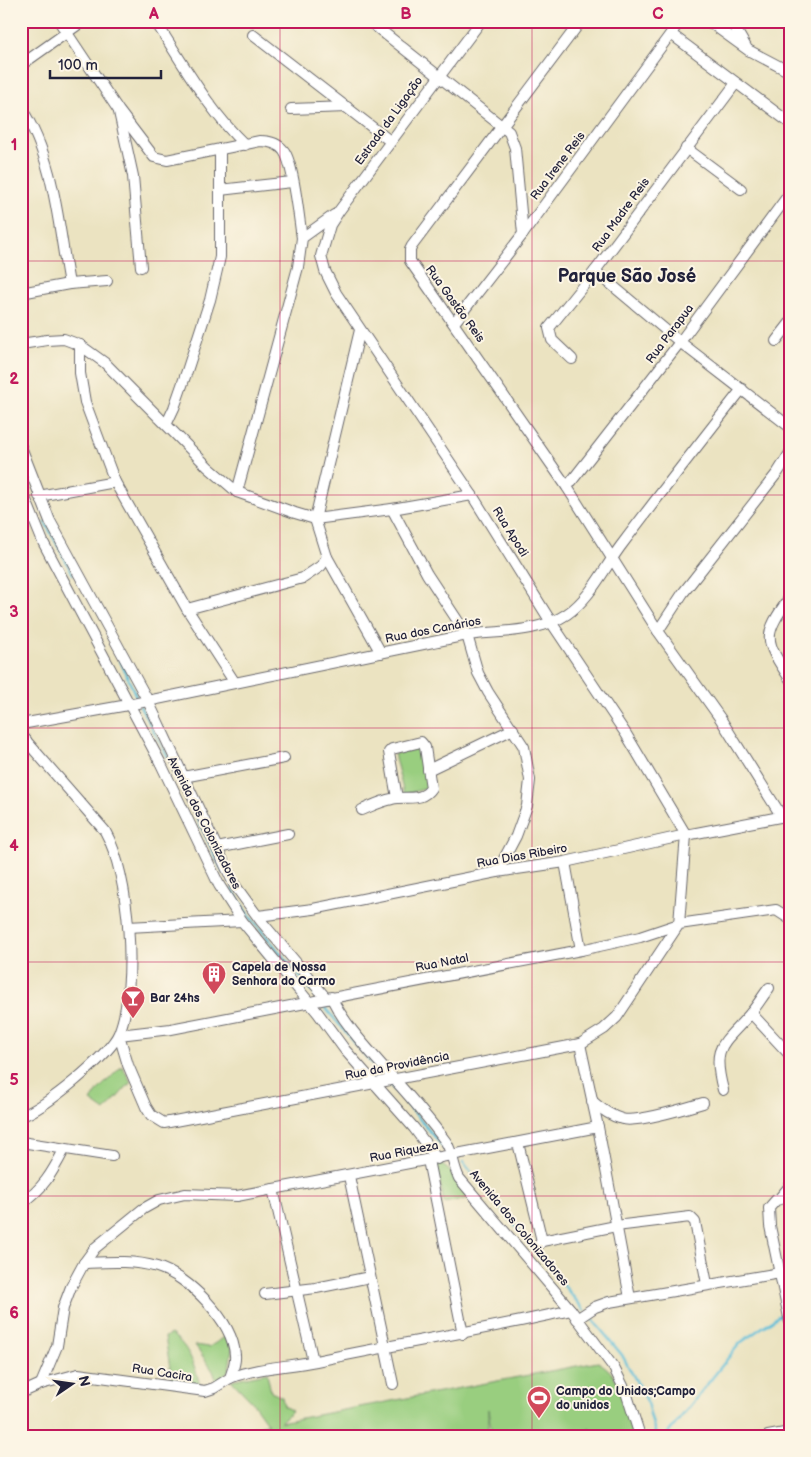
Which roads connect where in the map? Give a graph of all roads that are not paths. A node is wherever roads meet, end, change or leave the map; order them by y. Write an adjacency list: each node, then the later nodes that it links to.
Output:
1 (59, 21): 10 (street)
2 (83, 21): 10 (street)
3 (155, 21): 25 (street)
4 (369, 21): 16 (street)
5 (480, 21): 16 (street, Estrada da Ligação)
6 (581, 21): 23 (street, Rua Gastão Reis)
7 (680, 21): 11 (street, Rua Irene Reis)
8 (708, 21): 13 (street)
9 (731, 21): 13 (street)
10 (67, 32): 14 (street); 21 (street)
11 (671, 34): 17 (street); 33 (street, Rua Irene Reis)
12 (253, 35): 18 (street)
13 (748, 50): 15 (street)
14 (21, 65)
15 (790, 72)
16 (438, 75): 23 (street); 24 (street, Estrada da Ligação)
17 (736, 83): 22 (street); 26 (street, Rua Madre Reis)
18 (347, 107): 20 (street); 24 (street)
19 (21, 108): 39 (street)
20 (291, 109)
21 (119, 111): 27 (street); 36 (street)
22 (790, 123)
23 (503, 125): 33 (street); 42 (street, Rua Gastão Reis)
24 (390, 141): 32 (street, Estrada da Ligação)
25 (245, 145): 27 (street); 28 (street)
26 (686, 148): 29 (street); 37 (street, Rua Madre Reis)
27 (220, 149): 30 (street)
28 (292, 182): 30 (street); 34 (street)
29 (741, 189)
30 (220, 190): 50 (street)
31 (790, 193): 45 (street, Rua Parapua)
32 (339, 211): 34 (street); 35 (street, Estrada da Ligação)
33 (524, 234): 42 (street, Rua Irene Reis)
34 (302, 238): 57 (street)
35 (324, 241): 43 (street, Rua Apodi)
36 (141, 267)
37 (595, 271): 45 (street); 48 (street, Rua Madre Reis)
38 (107, 281): 39 (street)
39 (69, 284): 40 (street)
40 (21, 293)
41 (790, 322): 44 (street)
42 (454, 323): 55 (street, Rua Gastão Reis)
43 (360, 330): 58 (street, Rua Apodi); 61 (street)
44 (776, 341)
45 (680, 342): 49 (street); 55 (street, Rua Parapua)
46 (21, 344): 47 (street)
47 (80, 345): 50 (street); 54 (street)
48 (572, 359)
49 (742, 389): 51 (street); 63 (street, Rua dos Canários)
50 (166, 423): 57 (street)
51 (790, 427)
52 (21, 447): 59 (street, Avenida dos Colonizadores)
53 (790, 453): 67 (street)
54 (115, 482): 59 (street); 65 (street)
55 (567, 487): 63 (street, Rua Gastão Reis)
56 (21, 488): 72 (street, Avenida dos Colonizadores)
57 (238, 492): 61 (street)
58 (472, 495): 60 (street); 66 (street, Rua Apodi)
59 (39, 496): 72 (street, Avenida dos Colonizadores)
60 (392, 509): 61 (street); 68 (street)
61 (315, 519): 62 (street)
62 (327, 557): 65 (street); 69 (street)
63 (612, 559): 66 (street, Rua dos Canários); 67 (street, Rua Gastão Reis)
64 (790, 597): 70 (street)
65 (188, 609): 71 (street)
66 (552, 622): 68 (street, Rua dos Canários); 84 (street, Rua Apodi)
67 (658, 631): 82 (street, Rua Gastão Reis)
68 (467, 635): 69 (street, Rua dos Canários); 74 (street)
69 (382, 653): 71 (street, Rua dos Canários)
70 (790, 679)
71 (235, 683): 72 (street, Rua dos Canários)
72 (137, 703): 73 (street, Rua dos Canários); 79 (street, Avenida dos Colonizadores); 90 (street, Avenida dos Colonizadores)
73 (21, 724)
74 (513, 729): 78 (street); 87 (street)
75 (23, 738): 77 (street); 92 (street)
76 (284, 758): 79 (street)
77 (21, 768)
78 (428, 770): 80 (street); 80 (street)
79 (183, 777): 85 (street, Avenida dos Colonizadores)
80 (397, 798): 81 (street)
81 (362, 810)
82 (786, 816): 84 (street, Rua Dias Ribeiro)
83 (288, 834): 85 (street)
84 (686, 835): 86 (street, Rua Dias Ribeiro); 91 (street)
85 (217, 848): 88 (street, Avenida dos Colonizadores)
86 (565, 862): 87 (street, Rua Dias Ribeiro); 93 (street)
87 (497, 872): 88 (street, Rua Dias Ribeiro)
88 (258, 916): 95 (street, Avenida dos Colonizadores)
89 (790, 919): 91 (street, Rua Natal)
90 (242, 921): 92 (street); 96 (street, Avenida dos Colonizadores)
91 (679, 924): 93 (street, Rua Natal); 99 (street, Rua da Providência)
92 (128, 927): 98 (street)
93 (580, 950): 95 (street, Rua Natal)
94 (769, 988): 97 (street)
95 (327, 998): 96 (street, Rua Natal); 101 (street, Avenida dos Colonizadores)
96 (311, 1001): 98 (street, Rua Natal); 101 (street, Avenida dos Colonizadores)
97 (751, 1013): 100 (street); 102 (street)
98 (119, 1035): 101 (street, Rua da Providência); 105 (street)
99 (580, 1044): 101 (street, Rua da Providência); 103 (street)
100 (790, 1055)
101 (384, 1081): 110 (street, Avenida dos Colonizadores); 112 (street, Avenida dos Colonizadores)
102 (723, 1090)
103 (592, 1101): 104 (street); 106 (street)
104 (703, 1103)
105 (21, 1116)
106 (598, 1127): 108 (street, Rua Riqueza); 119 (street)
107 (21, 1142): 109 (street)
108 (518, 1143): 110 (street, Rua Riqueza); 119 (street)
109 (64, 1150): 111 (street); 118 (street)
110 (453, 1155): 112 (street, Rua Riqueza); 127 (street, Avenida dos Colonizadores)
111 (112, 1156)
112 (432, 1160): 113 (street, Rua Riqueza); 130 (street)
113 (349, 1176): 115 (street, Rua Riqueza); 121 (street)
114 (790, 1186): 117 (street)
115 (273, 1189): 120 (street, Rua Riqueza); 124 (street)
116 (790, 1197): 117 (street)
117 (779, 1199): 122 (street)
118 (21, 1204)
119 (616, 1226): 123 (street); 126 (street)
120 (84, 1263): 133 (street); 134 (street, Rua Riqueza)
121 (370, 1277): 124 (street); 131 (street)
122 (784, 1279): 123 (street); 129 (street)
123 (707, 1284): 126 (street)
124 (296, 1291): 125 (street); 132 (street)
125 (265, 1294)
126 (630, 1298): 128 (street)
127 (571, 1310): 128 (street, Avenida dos Colonizadores); 130 (street, Rua Cacira)
128 (584, 1315): 140 (street, Avenida dos Colonizadores)
129 (790, 1322)
130 (464, 1334): 131 (street, Rua Cacira)
131 (385, 1346): 132 (street, Rua Cacira); 135 (street)
132 (313, 1361): 133 (street, Rua Cacira)
133 (230, 1378): 134 (street, Rua Cacira)
134 (40, 1384): 136 (street, Rua Cacira)
135 (393, 1384)
136 (21, 1393)
137 (21, 1430): 139 (street)
138 (790, 1432): 141 (street)
139 (24, 1436)
140 (640, 1436)
141 (768, 1436)

